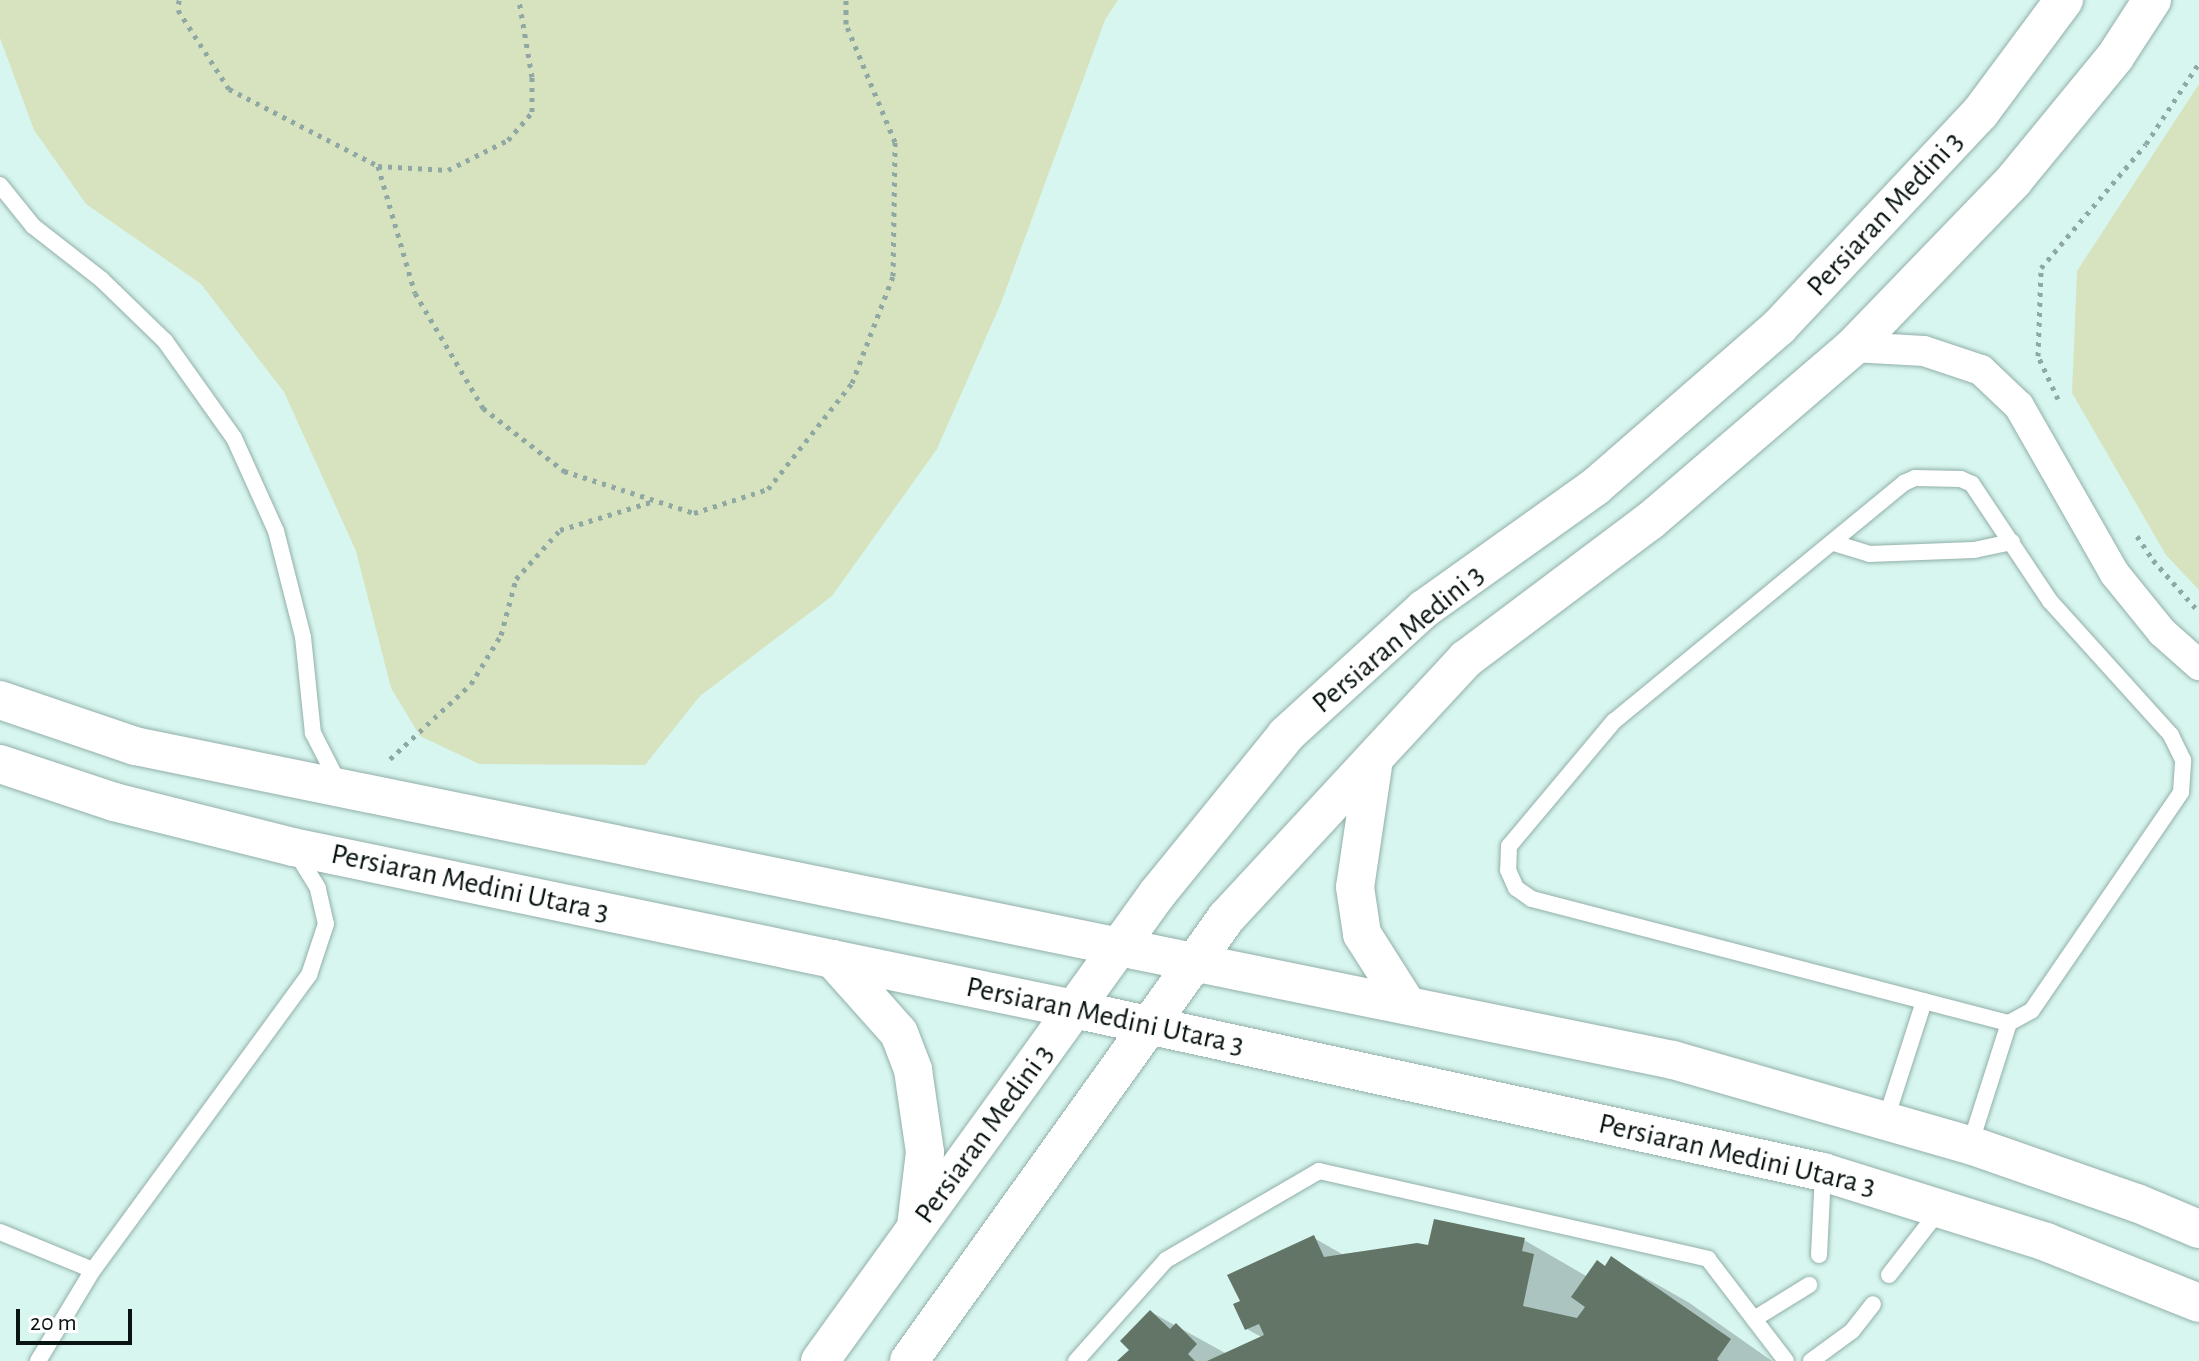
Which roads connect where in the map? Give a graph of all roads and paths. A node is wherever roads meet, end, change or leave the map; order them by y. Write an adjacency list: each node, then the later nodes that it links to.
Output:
1 (179, 0): 7 (path)
2 (519, 0): 7 (path)
3 (846, 0): 11 (path)
4 (2064, 0): 22 (street, Persiaran Medini 3)
5 (2152, 0): 9 (street, Persiaran Medini 3)
6 (2199, 63): 10 (path)
7 (378, 166): 11 (path)
8 (0, 185): 20 (lane)
9 (1853, 347): 16 (street); 18 (street, Persiaran Medini 3)
10 (2063, 410)
11 (654, 501): 20 (path)
12 (2129, 524): 15 (path)
13 (2012, 542): 14 (lane); 14 (lane); 28 (lane)
14 (1834, 543): 25 (lane)
15 (2199, 612)
16 (2199, 665)
17 (0, 700): 20 (street)
18 (1374, 759): 24 (street, Persiaran Medini 3); 26 (street)
19 (0, 764): 21 (street, Persiaran Medini Utara 3)
20 (349, 790): 22 (street)
21 (293, 847): 23 (street, Persiaran Medini Utara 3); 38 (lane)
22 (1118, 948): 24 (street); 27 (street, Persiaran Medini 3)
23 (833, 959): 27 (street, Persiaran Medini Utara 3); 34 (street)
24 (1193, 964): 26 (street); 29 (street, Persiaran Medini 3)
25 (1924, 1001): 28 (lane); 30 (lane)
26 (1407, 1005): 30 (street)
27 (1074, 1009): 29 (street, Persiaran Medini Utara 3); 34 (street, Persiaran Medini 3)
28 (2009, 1023): 31 (lane)
29 (1150, 1025): 32 (street, Persiaran Medini Utara 3); 46 (street, Persiaran Medini 3)
30 (1886, 1119): 31 (street)
31 (1970, 1145): 35 (street)
32 (1823, 1172): 33 (street, Persiaran Medini Utara 3); 37 (lane)
33 (1942, 1206): 39 (lane); 41 (street, Persiaran Medini Utara 3)
34 (915, 1229): 45 (street, Persiaran Medini 3)
35 (2199, 1229)
36 (0, 1232): 38 (lane)
37 (1819, 1255)
38 (93, 1270): 44 (lane)
39 (1889, 1275)
40 (1809, 1285): 43 (lane)
41 (2199, 1303)
42 (1873, 1304): 49 (lane)
43 (1754, 1319): 47 (lane); 48 (lane)
44 (38, 1361)
45 (820, 1361)
46 (909, 1361)
47 (1076, 1361)
48 (1786, 1361)
49 (1811, 1361)

